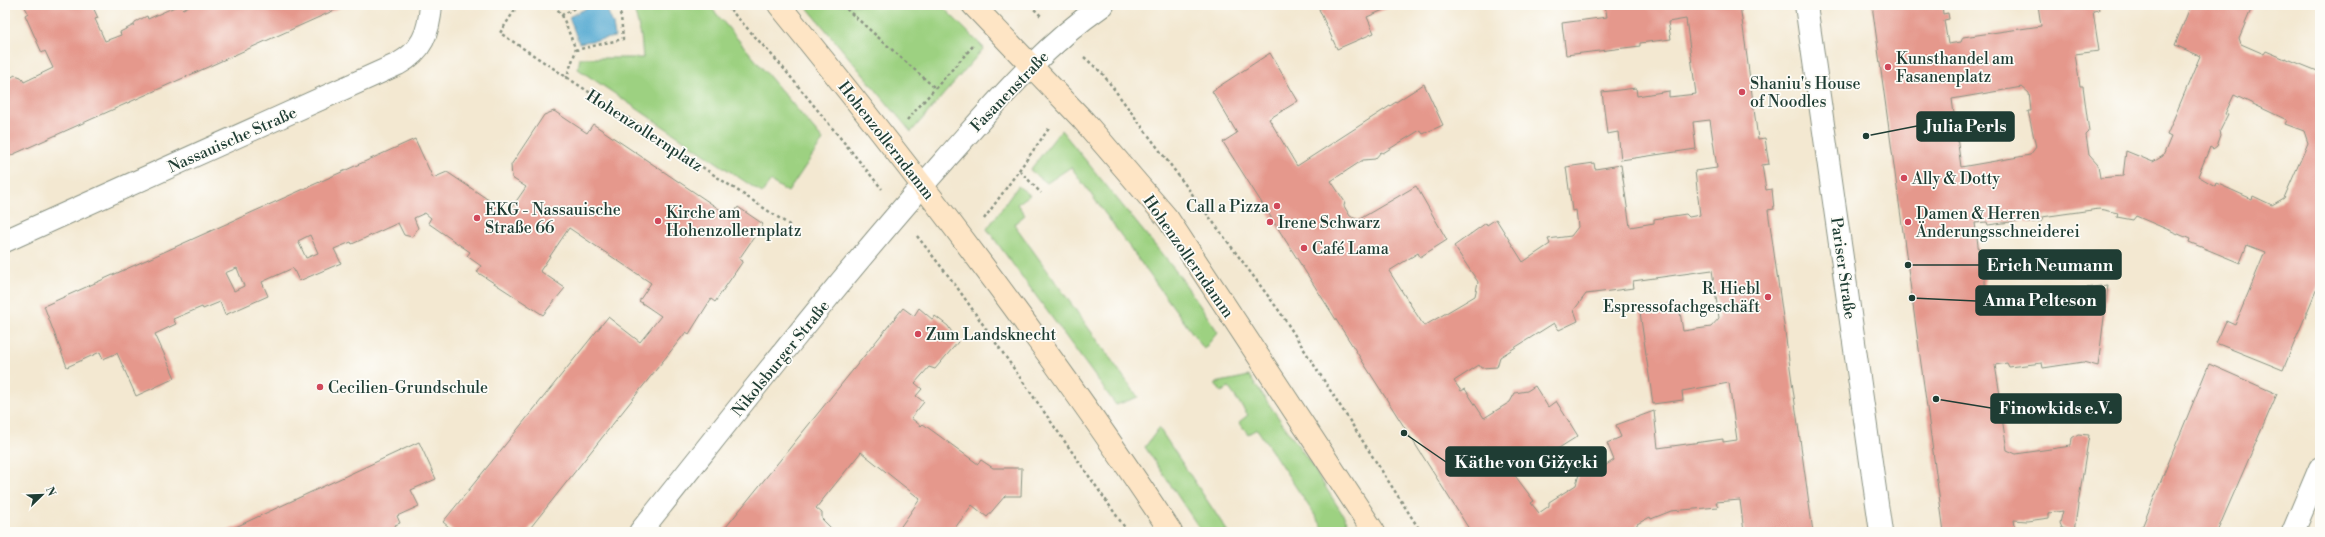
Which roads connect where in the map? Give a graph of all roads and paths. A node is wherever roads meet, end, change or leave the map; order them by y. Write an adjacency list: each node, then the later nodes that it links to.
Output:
1 (518, 5): 17 (path, Hohenzollernplatz)
2 (554, 5): 12 (path)
3 (580, 5): 12 (path)
4 (616, 5): 14 (path)
5 (726, 5): 21 (path)
6 (779, 5): 23 (main road, Hohenzollerndamm)
7 (842, 5): 18 (path)
8 (973, 5): 15 (main road, Hohenzollerndamm)
9 (1103, 5): 15 (street, Fasanenstraße)
10 (1806, 5): 35 (street, Pariser Straße)
11 (430, 8): 27 (street, Nassauische Straße)
12 (562, 15): 14 (path)
13 (977, 41): 18 (path)
14 (576, 50): 17 (path)
15 (1031, 65): 23 (street, Fasanenstraße); 33 (main road, Hohenzollerndamm)
16 (1102, 74): 34 (path)
17 (566, 79): 26 (path, Hohenzollernplatz)
18 (935, 88): 19 (path)
19 (904, 124)
20 (1052, 125): 22 (path)
21 (860, 160)
22 (1020, 171): 24 (path); 25 (path)
23 (922, 186): 30 (street, Nikolsburger Straße); 32 (main road, Hohenzollerndamm)
24 (1041, 193)
25 (983, 221)
26 (791, 226)
27 (5, 241)
28 (954, 283): 31 (path)
29 (2320, 468): 36 (street)
30 (640, 532)
31 (1128, 532)
32 (1171, 532)
33 (1374, 532)
34 (1421, 532)
35 (1881, 532)
36 (2293, 532)

